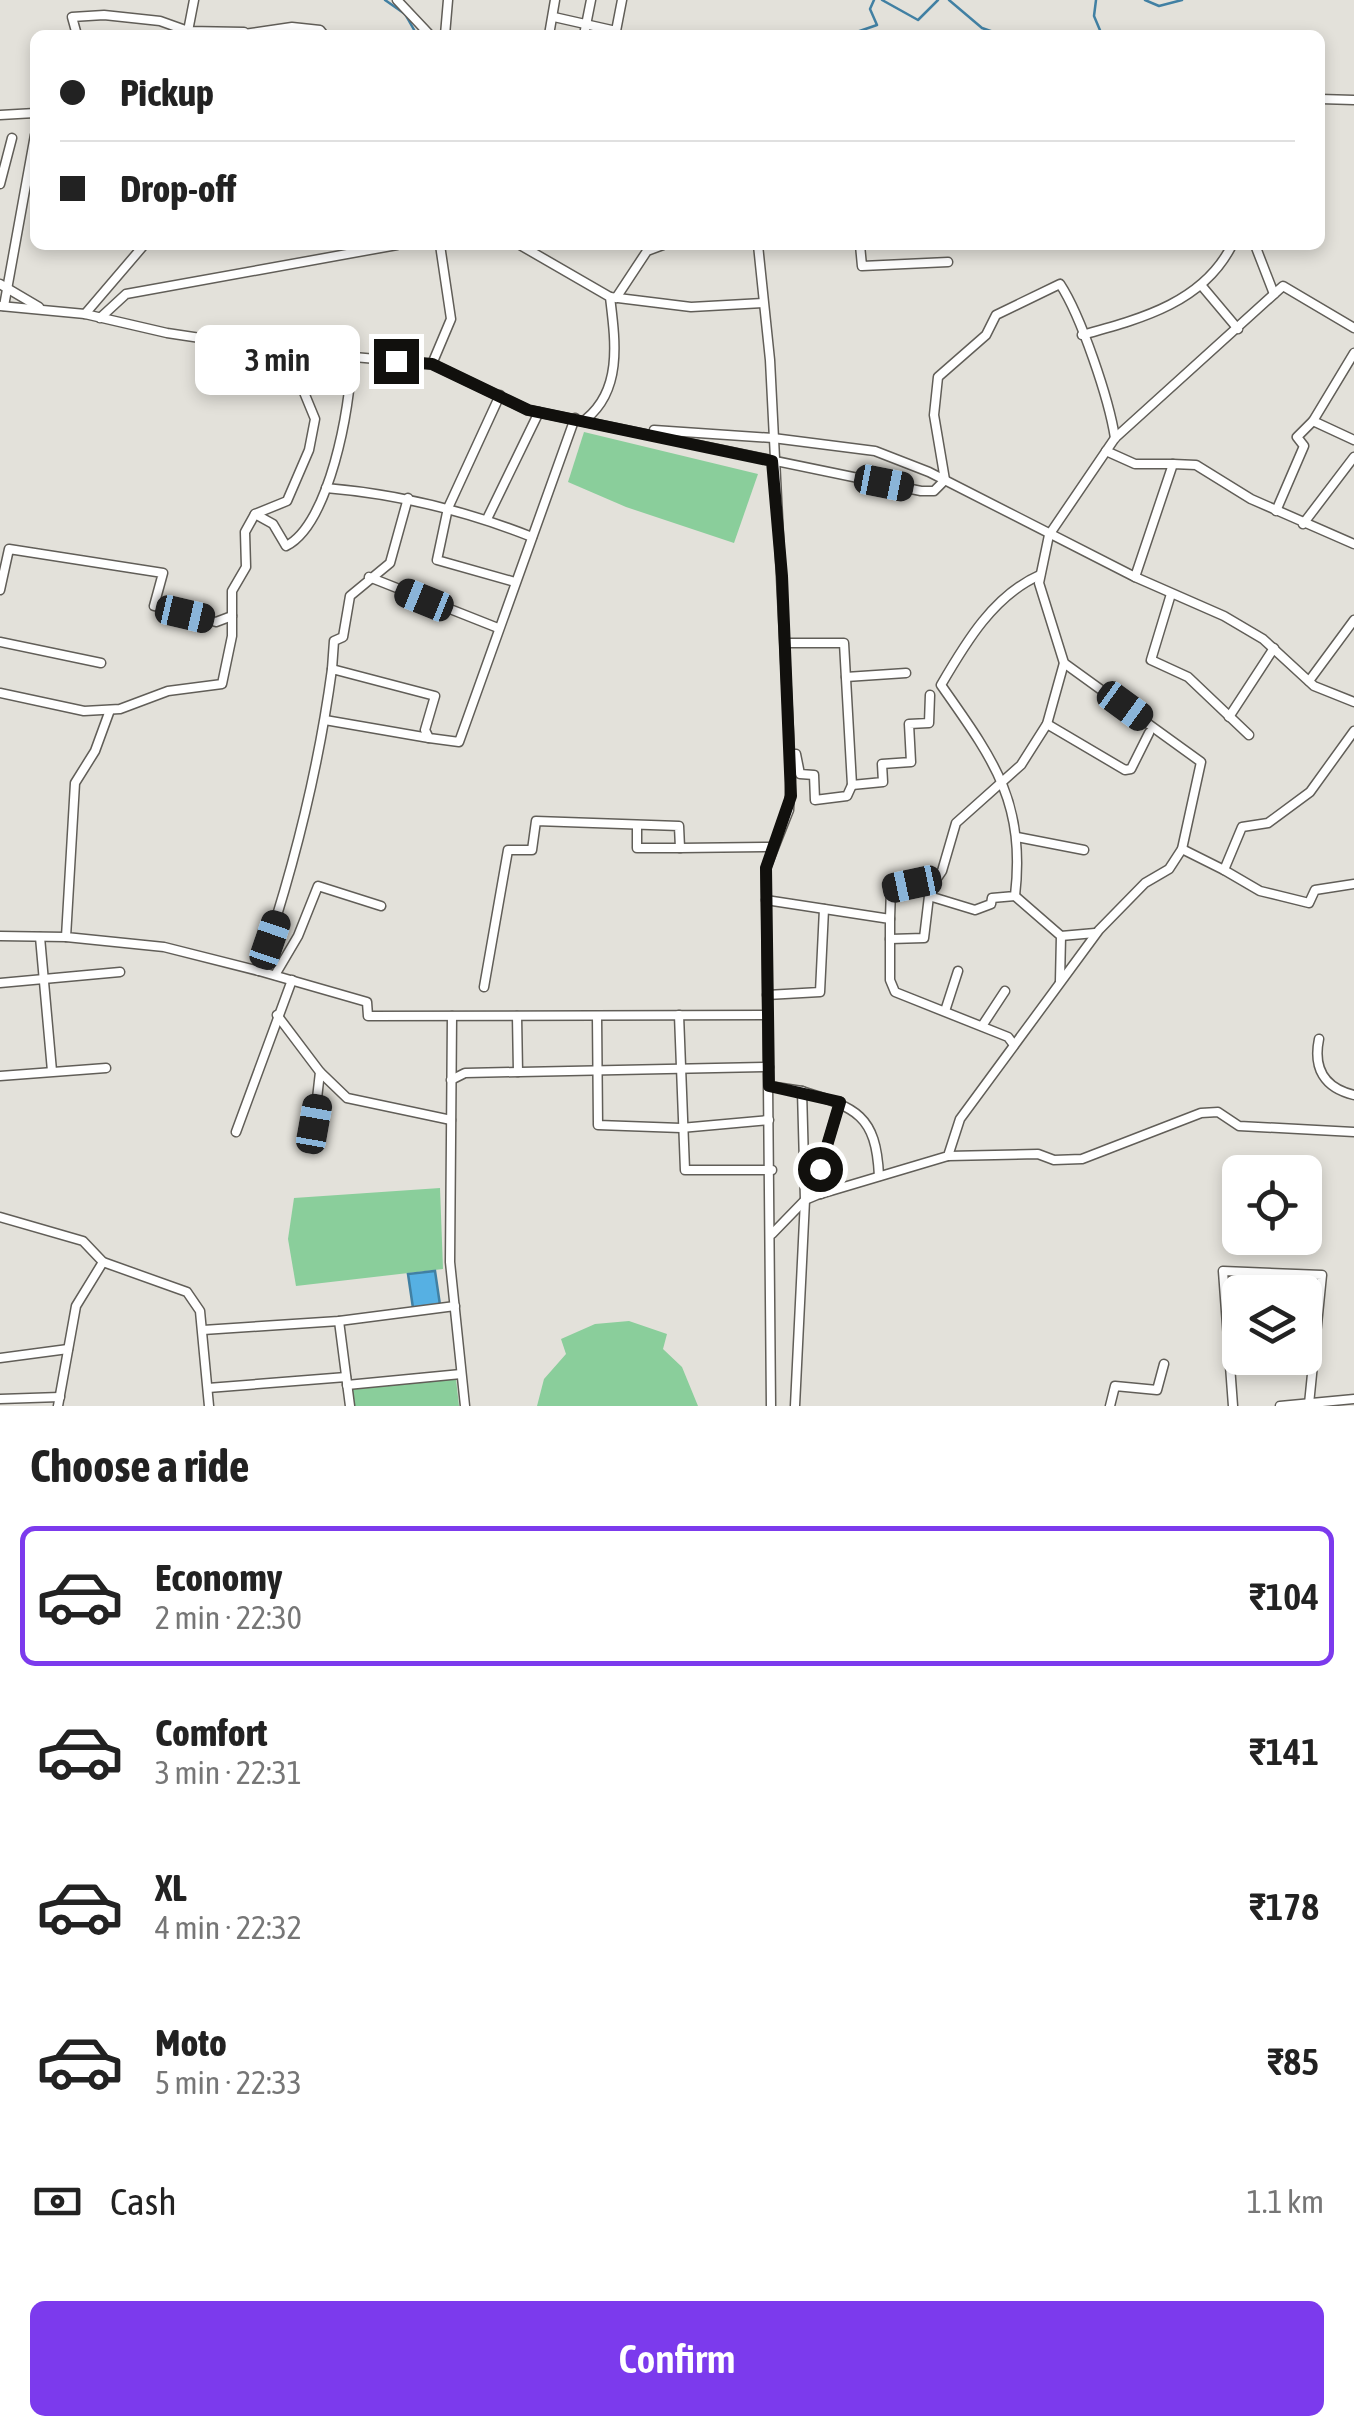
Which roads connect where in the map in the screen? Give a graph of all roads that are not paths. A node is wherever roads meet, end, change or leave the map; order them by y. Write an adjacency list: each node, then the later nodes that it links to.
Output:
1 (194, 0): 11 (street)
2 (397, 0): 14 (street)
3 (448, 0): 15 (street)
4 (555, 0): 7 (street)
5 (591, 0): 8 (street)
6 (622, 0): 8 (street)
7 (554, 17): 8 (street); 16 (street)
8 (587, 23): 17 (street)
9 (76, 30): 10 (street)
10 (185, 30)
11 (188, 30)
12 (268, 30): 13 (street)
13 (320, 30)
14 (425, 30)
15 (445, 30)
16 (550, 30)
17 (585, 30)
18 (1325, 99): 19 (street)
19 (1354, 100)
20 (30, 114): 21 (street)
21 (0, 115)
22 (12, 138): 24 (street)
23 (30, 160): 36 (street)
24 (0, 184)
25 (140, 250): 42 (street)
26 (369, 250): 43 (street)
27 (441, 250): 49 (street)
28 (534, 250): 38 (street)
29 (649, 250): 38 (street)
30 (758, 250): 39 (street)
31 (860, 250): 34 (street)
32 (1230, 250): 35 (street)
33 (1257, 250): 37 (street)
34 (948, 262)
35 (1201, 285): 45 (street); 46 (street)
36 (5, 286): 40 (street); 41 (street)
37 (1274, 294): 44 (street); 45 (street)
38 (613, 298): 39 (street); 54 (street)
39 (763, 304): 57 (street)
40 (2, 306): 41 (street)
41 (41, 308): 42 (street)
42 (85, 314): 43 (street)
43 (100, 318): 47 (street)
44 (1354, 328)
45 (1238, 329): 58 (street)
46 (1082, 335): 58 (street); 64 (street)
47 (287, 352): 49 (street); 50 (street)
48 (1354, 353): 55 (street)
49 (432, 364): 51 (street)
50 (293, 365): 65 (street); 69 (street)
51 (500, 395): 52 (street); 67 (street)
52 (539, 412): 53 (street); 70 (street)
53 (575, 418): 54 (street); 73 (street)
54 (586, 419): 56 (street)
55 (1313, 421): 59 (street); 68 (street)
56 (629, 428): 57 (street); 62 (street)
57 (773, 438): 62 (street); 64 (street)
58 (1116, 438): 60 (street)
59 (1354, 440)
60 (1106, 451): 63 (street); 72 (street)
61 (1354, 457): 71 (street)
62 (772, 461): 64 (street); 85 (street)
63 (1173, 464): 68 (street); 77 (street)
64 (945, 480): 72 (street)
65 (326, 488): 66 (street); 69 (street)
66 (408, 498): 67 (street); 76 (street)
67 (448, 508): 70 (street); 78 (street)
68 (1276, 511): 71 (street)
69 (255, 514): 81 (street)
70 (487, 520): 73 (street)
71 (1304, 524): 74 (street)
72 (1049, 535): 75 (street); 77 (street)
73 (532, 537): 78 (street)
74 (1354, 544)
75 (1040, 575): 87 (street); 105 (street)
76 (369, 577): 83 (street); 89 (street)
77 (1134, 577): 80 (street)
78 (515, 582): 83 (street)
79 (0, 588): 81 (street)
80 (1171, 594): 86 (street); 97 (street)
81 (232, 616): 96 (street)
82 (1354, 620): 92 (street)
83 (498, 628): 103 (street)
84 (0, 642): 88 (street)
85 (786, 643): 91 (street); 109 (street)
86 (1274, 648): 92 (street); 97 (street)
87 (1064, 662): 99 (street); 111 (street)
88 (101, 663)
89 (332, 669): 98 (street); 103 (street)
90 (906, 672): 91 (street)
91 (846, 677): 106 (street)
92 (1309, 681): 95 (street)
93 (0, 692): 96 (street)
94 (930, 694): 106 (street)
95 (1354, 702)
96 (110, 710): 125 (street)
97 (1229, 718): 102 (street)
98 (326, 720): 103 (street); 127 (street)
99 (1047, 724): 101 (street); 105 (street)
100 (1354, 731): 113 (street)
101 (1150, 733)
102 (1249, 735)
103 (428, 738)
104 (796, 754): 106 (street)
105 (1004, 781): 108 (street); 115 (street)
106 (852, 785)
107 (637, 825): 110 (street); 110 (street); 135 (street)
108 (1017, 837): 112 (street); 116 (street)
109 (774, 847): 110 (street); 117 (street)
110 (680, 848)
111 (1182, 849): 113 (street); 121 (street)
112 (1084, 850)
113 (1224, 870): 114 (street)
114 (1354, 884)
115 (929, 893): 116 (street); 120 (street); 126 (street)
116 (1016, 896): 123 (street)
117 (766, 900): 119 (street); 137 (street)
118 (381, 906): 130 (street)
119 (824, 909): 120 (street); 137 (street)
120 (890, 919): 126 (street)
121 (1098, 932): 123 (street); 134 (street)
122 (0, 936): 124 (street)
123 (1061, 936): 134 (street)
124 (40, 937): 125 (street); 131 (street)
125 (66, 937): 127 (street)
126 (890, 939): 138 (street)
127 (260, 970): 130 (street)
128 (958, 971): 138 (street)
129 (120, 972): 131 (street)
130 (275, 975): 132 (street)
131 (44, 979): 133 (street); 152 (street)
132 (292, 980): 139 (street); 142 (street)
133 (0, 983)
134 (1060, 983): 147 (street)
135 (484, 987)
136 (1006, 991): 145 (street)
137 (766, 995): 141 (street)
138 (945, 1011): 145 (street)
139 (277, 1015): 153 (street); 165 (street)
140 (679, 1015): 141 (street); 144 (street); 150 (street)
141 (768, 1015): 148 (street)
142 (452, 1016): 143 (street); 156 (street)
143 (517, 1016): 144 (street); 154 (street)
144 (597, 1016): 151 (street)
145 (982, 1026): 147 (street)
146 (1319, 1040): 159 (street)
147 (1014, 1045): 167 (street)
148 (769, 1067): 150 (street); 157 (street)
149 (106, 1068): 152 (street)
150 (681, 1069): 151 (street); 164 (street)
151 (598, 1070): 154 (street); 164 (street)
152 (52, 1071): 155 (street)
153 (320, 1072): 161 (street); 163 (street)
154 (518, 1072): 156 (street)
155 (0, 1076)
156 (451, 1080): 161 (street)
157 (769, 1086): 158 (street); 162 (street)
158 (802, 1091): 160 (street); 171 (street)
159 (1354, 1095)
160 (840, 1102): 169 (street); 170 (street)
161 (451, 1120): 175 (street)
162 (769, 1120): 164 (street); 168 (street)
163 (314, 1124)
164 (681, 1128): 168 (street)
165 (236, 1132)
166 (1354, 1132): 167 (street)
167 (948, 1156): 169 (street)
168 (772, 1170): 173 (street)
169 (879, 1176): 170 (street)
170 (820, 1194): 171 (street)
171 (805, 1200): 173 (street); 192 (street)
172 (0, 1218): 174 (street)
173 (772, 1234): 191 (street)
174 (104, 1262): 177 (street); 178 (street)
175 (455, 1306): 176 (street); 181 (street)
176 (339, 1321): 177 (street); 182 (street)
177 (202, 1330): 183 (street)
178 (68, 1349): 179 (street); 186 (street)
179 (0, 1358)
180 (1164, 1364): 193 (street)
181 (461, 1374): 182 (street); 190 (street)
182 (347, 1381): 183 (street); 189 (street)
183 (208, 1388): 188 (street)
184 (1354, 1399): 187 (street)
185 (0, 1400): 186 (street)
186 (59, 1401)
187 (1308, 1404): 194 (street); 195 (street)
188 (210, 1406)
189 (350, 1406)
190 (464, 1406)
191 (770, 1406)
192 (795, 1406)
193 (1110, 1406)
194 (1233, 1406)
195 (1280, 1406)

